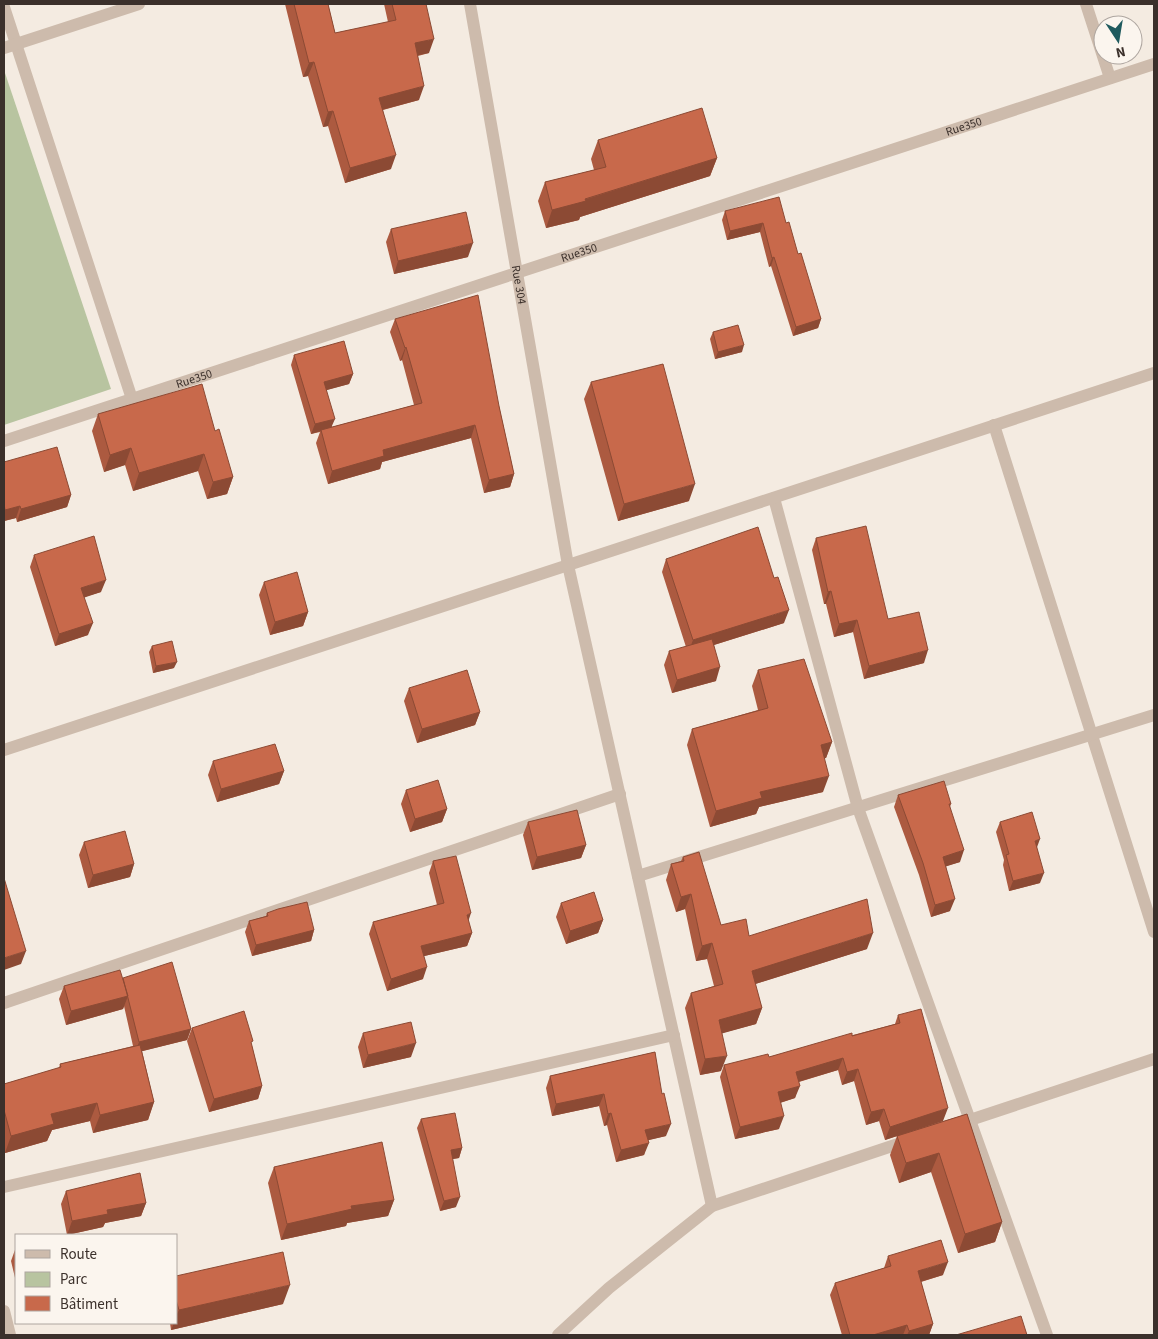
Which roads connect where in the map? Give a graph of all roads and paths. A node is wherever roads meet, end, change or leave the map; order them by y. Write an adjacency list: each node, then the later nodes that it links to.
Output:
1 (139, 4): 5 (street)
2 (470, 4): 8 (street, Rue 304)
3 (1086, 4): 7 (street)
4 (4, 7): 5 (street)
5 (10, 46): 10 (street)
6 (1154, 64): 7 (street, Rue350)
7 (1110, 78): 8 (street, Rue350)
8 (517, 273): 10 (street, Rue350); 14 (street, Rue 304)
9 (1154, 373): 11 (street)
10 (132, 398): 12 (street, Rue350)
11 (994, 425): 13 (street); 16 (street)
12 (4, 440)
13 (774, 498): 14 (street); 19 (street)
14 (568, 565): 17 (street); 18 (street, Rue 304)
15 (1154, 715): 16 (street)
16 (1091, 734): 19 (street); 21 (street)
17 (4, 750)
18 (620, 794): 20 (street, Rue 304); 22 (street)
19 (858, 808): 20 (street); 25 (street)
20 (638, 876): 23 (street, Rue 304)
21 (1154, 932)
22 (4, 1003)
23 (674, 1035): 28 (street); 29 (street, Rue 304)
24 (1154, 1059): 25 (street)
25 (970, 1120): 26 (street); 33 (street)
26 (952, 1126)
27 (924, 1135): 29 (street)
28 (4, 1187)
29 (712, 1206): 32 (street)
30 (4, 1311): 31 (street)
31 (10, 1335)
32 (558, 1335)
33 (1047, 1335)

